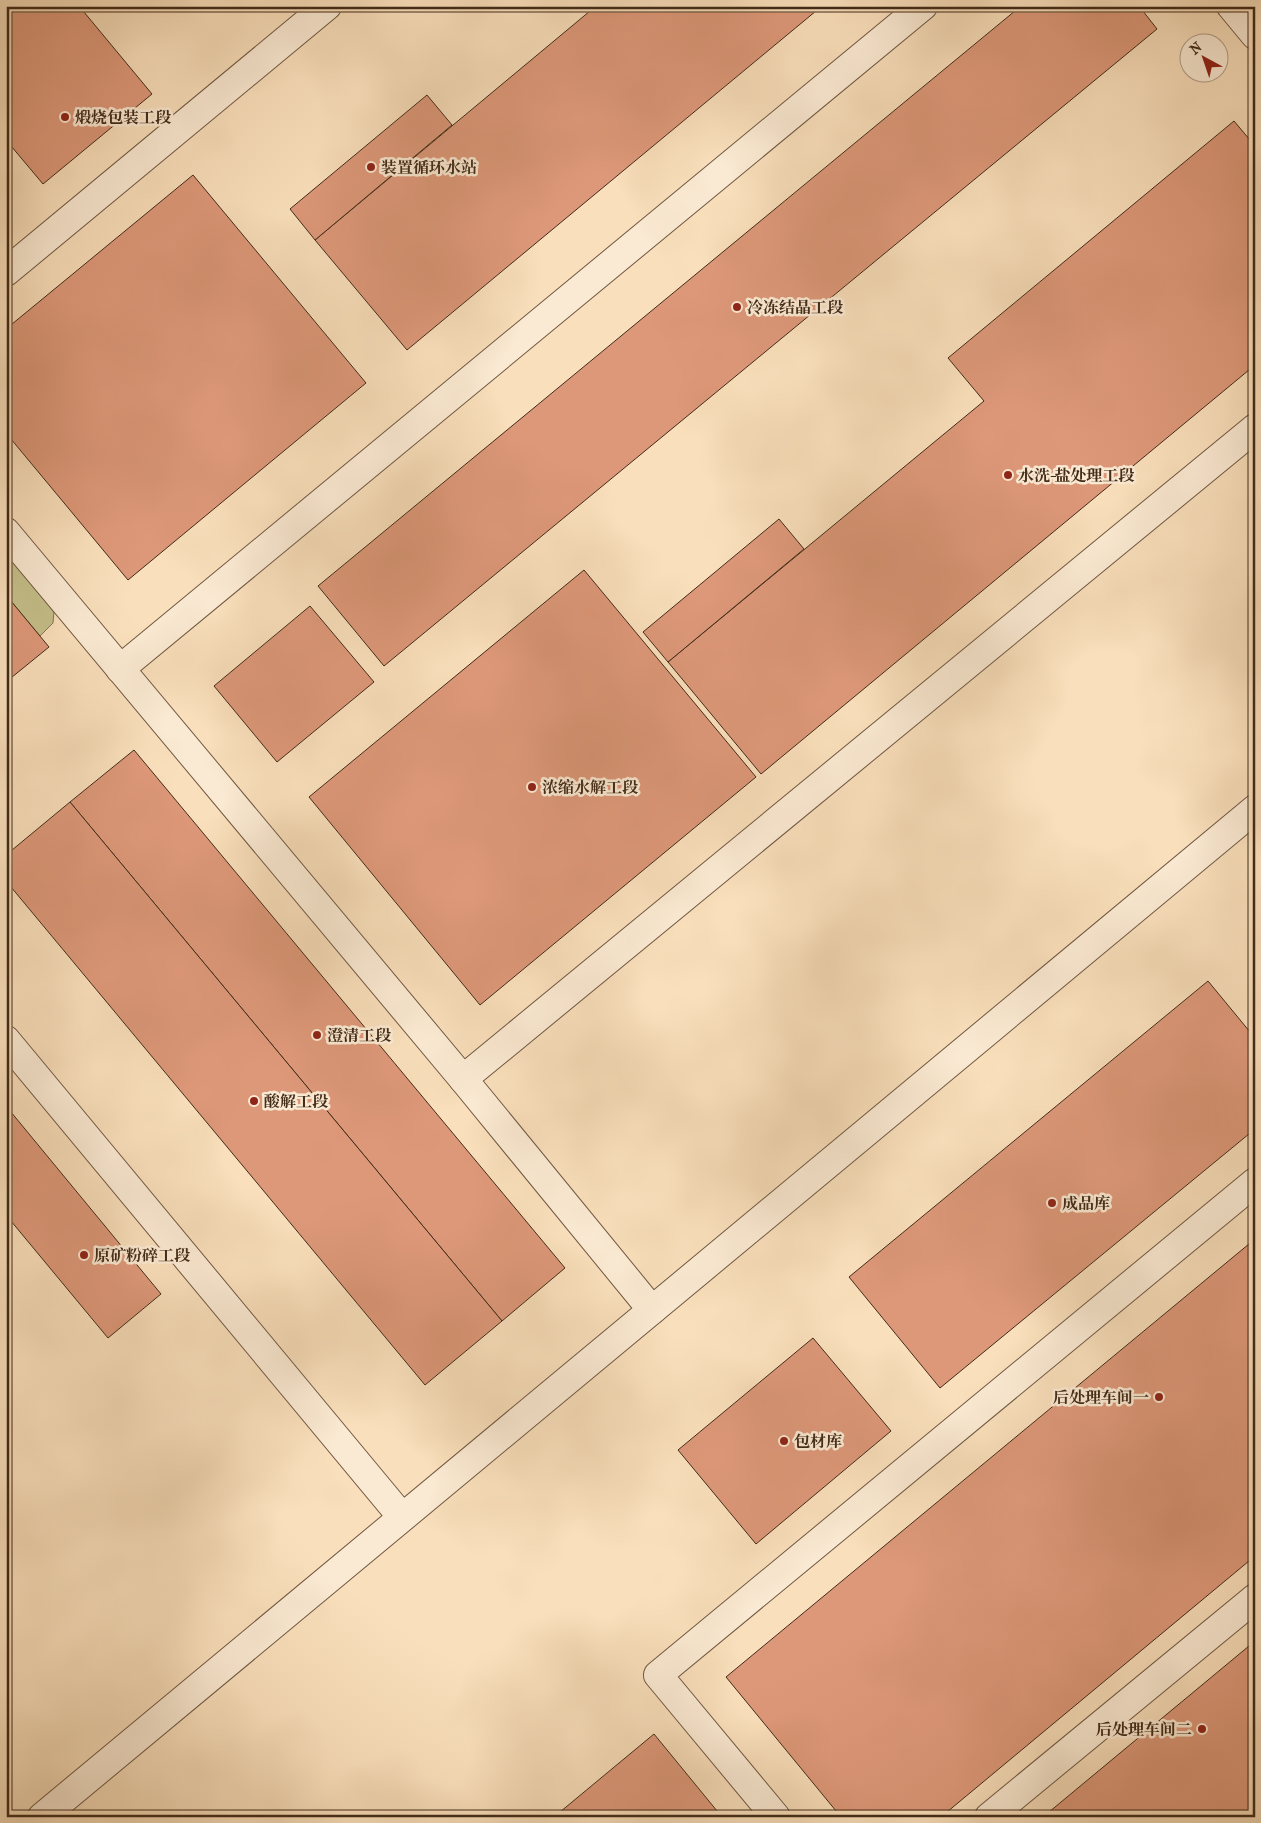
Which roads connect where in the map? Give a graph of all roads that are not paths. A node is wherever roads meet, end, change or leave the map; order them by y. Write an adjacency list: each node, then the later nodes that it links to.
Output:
1 (328, 6): 5 (lane)
2 (923, 6): 8 (lane)
3 (1231, 6): 4 (lane)
4 (1255, 35)
5 (6, 272)
6 (1255, 428): 11 (lane)
7 (6, 532): 8 (lane)
8 (120, 669): 11 (lane)
9 (1255, 809): 13 (lane)
10 (6, 1040): 14 (lane)
11 (463, 1079): 13 (lane)
12 (1255, 1182): 17 (lane)
13 (652, 1310): 14 (lane)
14 (402, 1517): 16 (lane)
15 (1255, 1598): 18 (lane)
16 (42, 1817)
17 (776, 1817)
18 (989, 1817)

